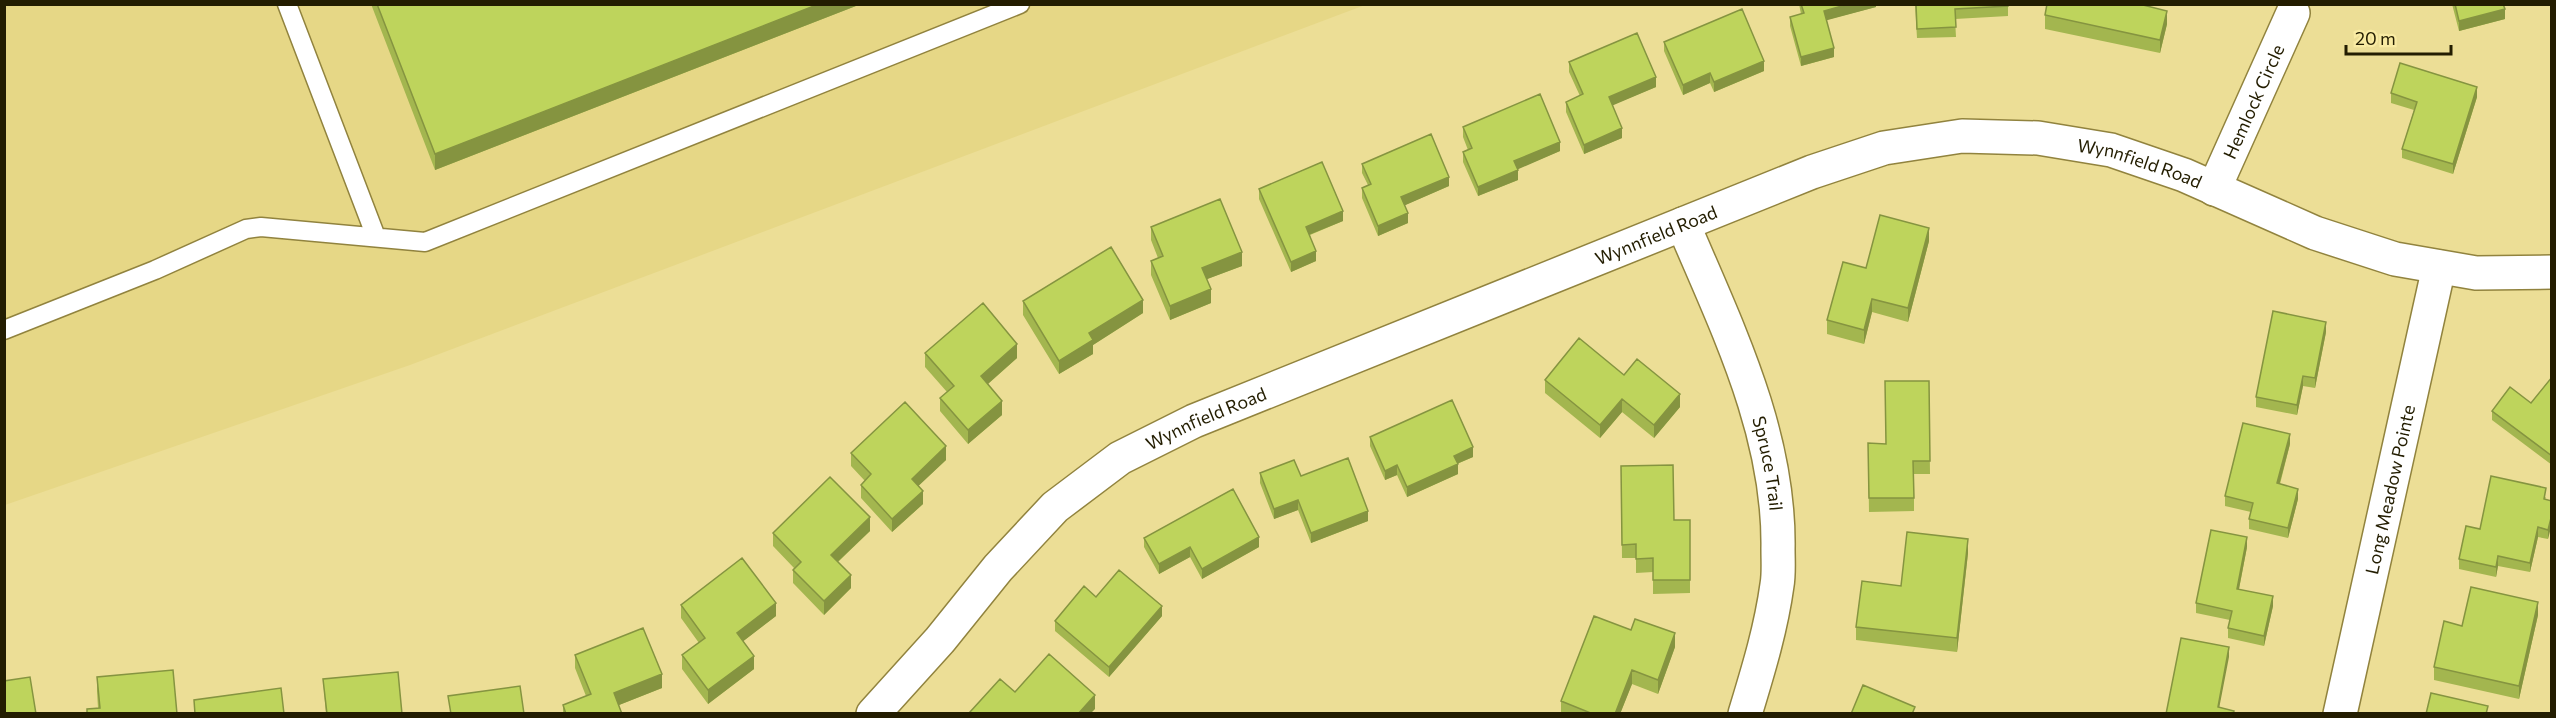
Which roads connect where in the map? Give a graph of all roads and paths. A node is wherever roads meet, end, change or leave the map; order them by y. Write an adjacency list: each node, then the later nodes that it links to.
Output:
1 (287, 4): 6 (lane)
2 (1020, 4): 6 (lane)
3 (2293, 13): 4 (street, Hemlock Circle)
4 (2214, 189): 5 (street, Wynnfield Road); 7 (street, Wynnfield Road)
5 (1683, 224): 10 (street, Wynnfield Road); 11 (street, Spruce Trail)
6 (376, 237): 9 (lane)
7 (2439, 267): 8 (street, Wynnfield Road); 12 (street, Long Meadow Pointe)
8 (2552, 272)
9 (4, 330)
10 (873, 714)
11 (1745, 714)
12 (2340, 714)

